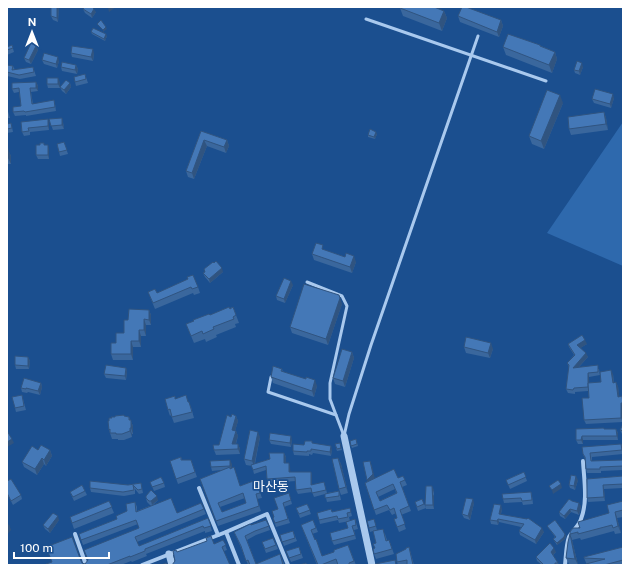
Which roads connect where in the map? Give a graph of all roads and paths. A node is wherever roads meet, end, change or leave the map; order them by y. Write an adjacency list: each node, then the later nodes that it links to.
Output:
1 (366, 19): 3 (lane)
2 (478, 36): 3 (lane)
3 (472, 55): 4 (lane); 8 (lane)
4 (546, 80)
5 (307, 282): 7 (lane)
6 (271, 377): 7 (lane)
7 (336, 415): 8 (lane)
8 (344, 436): 20 (street)
9 (583, 461): 21 (street)
10 (199, 488): 13 (street)
11 (226, 532): 13 (street); 18 (street); 19 (street)
12 (75, 534): 15 (street)
13 (218, 535): 14 (street)
14 (168, 554): 16 (street); 17 (street)
15 (86, 565)
16 (142, 565)
17 (172, 565)
18 (239, 565)
19 (288, 565)
20 (372, 565)
21 (565, 565)

